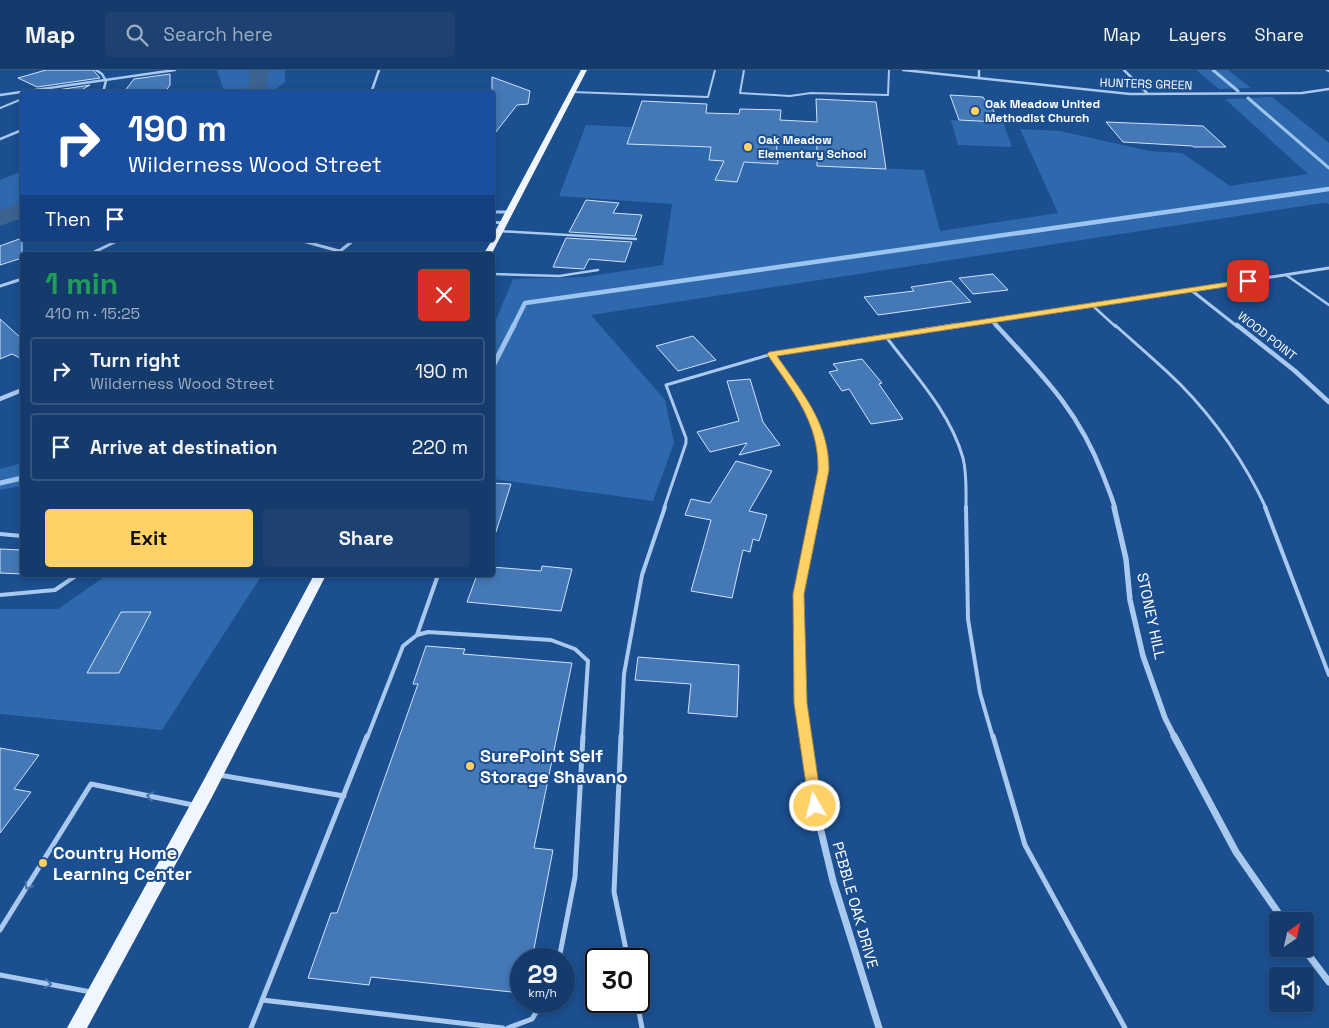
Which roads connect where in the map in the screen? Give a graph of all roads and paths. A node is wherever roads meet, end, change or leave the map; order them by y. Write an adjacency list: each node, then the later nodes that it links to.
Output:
1 (96, 70): 12 (street)
2 (175, 70): 12 (street)
3 (379, 70): 18 (street)
4 (584, 70): 20 (main road)
5 (714, 70): 20 (lane)
6 (744, 70): 7 (lane)
7 (889, 70)
8 (903, 70): 11 (street, HUNTERS GREEN)
9 (979, 70): 11 (street)
10 (1124, 70): 21 (street)
11 (979, 78): 21 (street, HUNTERS GREEN)
12 (106, 80): 13 (street); 17 (street)
13 (50, 88): 15 (street); 16 (lane)
14 (1329, 89): 21 (street, HUNTERS GREEN)
15 (36, 90)
16 (44, 90)
17 (104, 90)
18 (372, 90)
19 (20, 92): 22 (street)
20 (572, 92): 28 (main road)
21 (1148, 94)
22 (0, 95)
23 (20, 100): 24 (lane)
24 (0, 108)
25 (20, 131): 26 (street)
26 (0, 139)
27 (495, 212): 28 (street)
28 (509, 212): 30 (main road)
29 (495, 222): 30 (street)
30 (503, 223): 31 (main road)
31 (499, 231): 32 (lane); 33 (main road)
32 (636, 238)
33 (495, 240)
34 (114, 242): 37 (street)
35 (306, 242): 38 (street)
36 (352, 242): 38 (street)
37 (94, 252)
38 (339, 252)
39 (1329, 268): 42 (street)
40 (598, 270): 41 (lane)
41 (495, 274)
42 (1286, 275): 45 (street); 46 (lane)
43 (20, 280): 44 (street)
44 (0, 286)
45 (1191, 290): 47 (street); 53 (street, WOOD POINT)
46 (1329, 304)
47 (1094, 306): 48 (street); 61 (lane)
48 (992, 322): 49 (street); 65 (street, STONEY HILL)
49 (888, 338): 50 (street); 82 (lane)
50 (772, 354): 68 (lane); 81 (street, PEBBLE OAK DRIVE)
51 (20, 391): 52 (street)
52 (0, 399)
53 (1329, 402)
54 (0, 534): 55 (lane)
55 (20, 536)
56 (74, 577): 59 (lane)
57 (319, 577): 62 (main road)
58 (437, 577): 60 (lane)
59 (0, 595)
60 (417, 635): 63 (lane); 67 (lane)
61 (1329, 675)
62 (215, 775): 63 (lane); 64 (main road)
63 (344, 796): 73 (lane)
64 (198, 806): 66 (lane, one-way to 66); 72 (main road)
65 (1278, 912)
66 (0, 930)
67 (561, 948)
68 (626, 948)
69 (1311, 958): 71 (street)
70 (0, 975): 72 (lane, one-way to 72)
71 (1329, 982)
72 (96, 993): 76 (main road)
73 (262, 1000): 77 (lane); 78 (lane)
74 (536, 1013): 79 (lane)
75 (639, 1013): 80 (lane)
76 (77, 1028)
77 (251, 1028)
78 (503, 1028)
79 (508, 1028)
80 (642, 1028)
81 (879, 1028)
82 (1125, 1028)

